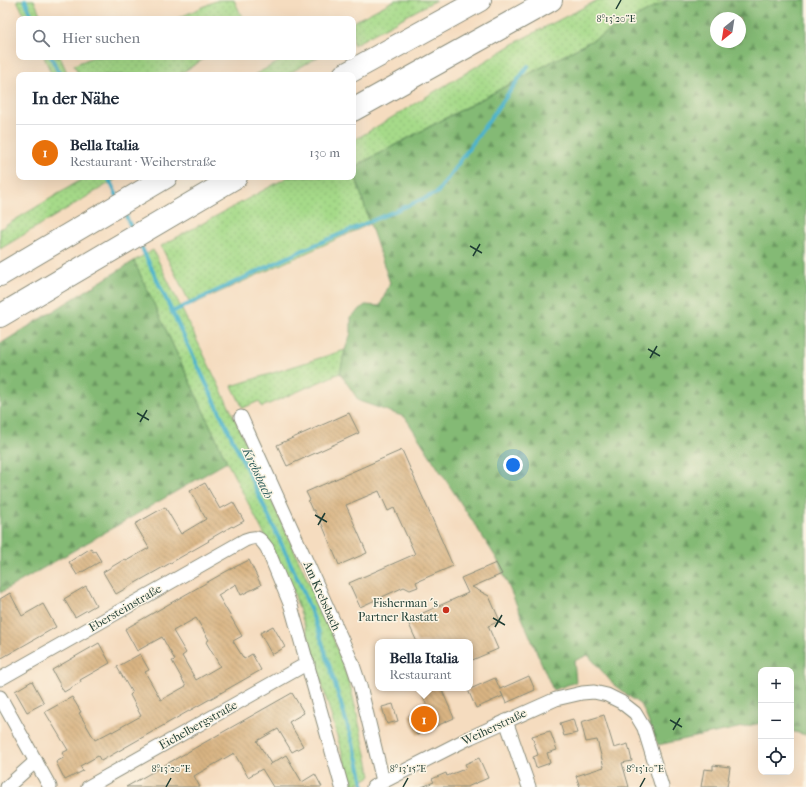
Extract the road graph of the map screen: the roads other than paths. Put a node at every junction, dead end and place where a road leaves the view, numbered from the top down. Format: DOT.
graph roads {
  1 [pos="480,0"];
  2 [pos="551,0"];
  3 [pos="349,72"];
  4 [pos="356,108"];
  5 [pos="231,180"];
  6 [pos="159,181"];
  7 [pos="0,275"];
  8 [pos="0,316"];
  9 [pos="241,417"];
  10 [pos="308,663"];
  11 [pos="0,679"];
  12 [pos="0,697"];
  13 [pos="506,721"];
  14 [pos="36,761"];
  15 [pos="377,785"];
  16 [pos="7,787"];
  17 [pos="50,787"];
  18 [pos="88,787"];
  19 [pos="342,787"];
  20 [pos="529,787"];
  21 [pos="662,787"];
  1 -- 3 [label="highway"];
  2 -- 4 [label="highway"];
  5 -- 8 [label="highway"];
  6 -- 7 [label="highway"];
  9 -- 15 [label="street, Am Krebsbach"];
  10 -- 11 [label="street, Ebersteinstraße"];
  10 -- 18 [label="street, Eichelbergstraße"];
  10 -- 19 [label="street"];
  12 -- 14 [label="street"];
  13 -- 15 [label="street, Weiherstraße"];
  13 -- 20 [label="street"];
  13 -- 21 [label="street, Weiherstraße"];
  14 -- 16 [label="street"];
  14 -- 17 [label="street"];
}
